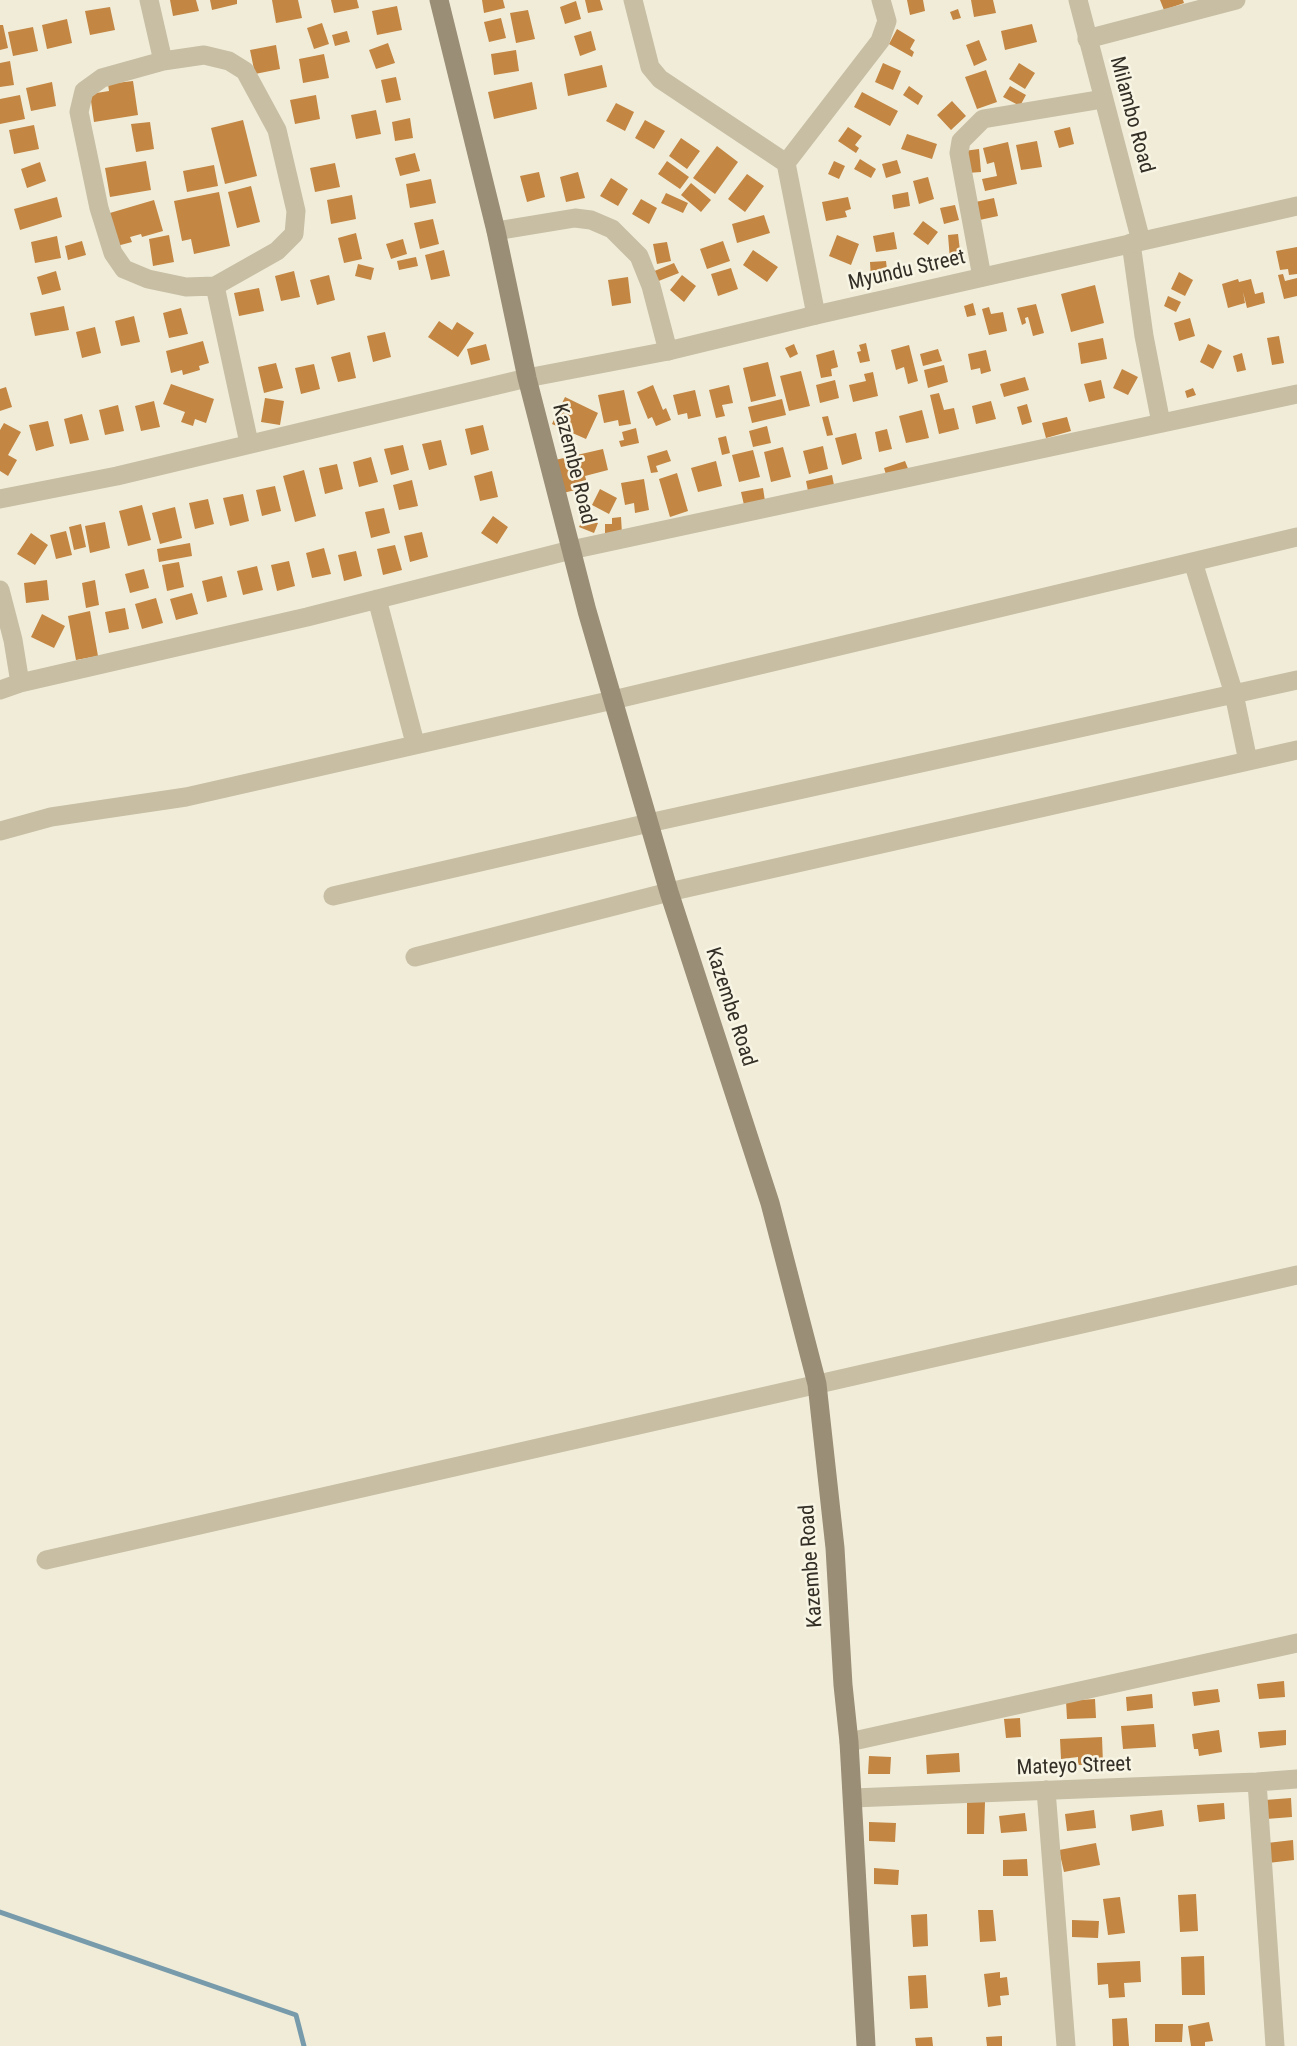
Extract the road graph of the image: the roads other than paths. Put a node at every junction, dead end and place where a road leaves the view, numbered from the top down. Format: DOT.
graph roads {
  1 [pos="149,0"];
  2 [pos="439,0"];
  3 [pos="633,0"];
  4 [pos="881,0"];
  5 [pos="1078,0"];
  6 [pos="1236,0"];
  7 [pos="1087,39"];
  8 [pos="163,61"];
  9 [pos="1103,99"];
  10 [pos="786,163"];
  11 [pos="1297,206"];
  12 [pos="496,231"];
  13 [pos="1136,242"];
  14 [pos="982,277"];
  15 [pos="215,286"];
  16 [pos="816,315"];
  17 [pos="668,351"];
  18 [pos="527,378"];
  19 [pos="1297,394"];
  20 [pos="1161,423"];
  21 [pos="249,443"];
  22 [pos="0,499"];
  23 [pos="1297,537"];
  24 [pos="571,550"];
  25 [pos="1193,562"];
  26 [pos="0,590"];
  27 [pos="377,599"];
  28 [pos="1297,680"];
  29 [pos="20,683"];
  30 [pos="0,690"];
  31 [pos="1234,694"];
  32 [pos="612,700"];
  33 [pos="415,743"];
  34 [pos="1297,750"];
  35 [pos="1248,761"];
  36 [pos="649,823"];
  37 [pos="0,831"];
  38 [pos="669,892"];
  39 [pos="333,896"];
  40 [pos="415,957"];
  41 [pos="1297,1275"];
  42 [pos="817,1384"];
  43 [pos="46,1560"];
  44 [pos="1297,1643"];
  45 [pos="849,1742"];
  46 [pos="1297,1779"];
  47 [pos="1257,1783"];
  48 [pos="1046,1790"];
  49 [pos="853,1798"];
  50 [pos="866,2046"];
  51 [pos="1066,2046"];
  52 [pos="1275,2046"];
  1 -- 8 [label="street"];
  2 -- 12 [label="main road, Kazembe Road"];
  3 -- 10 [label="street"];
  4 -- 10 [label="street"];
  5 -- 7 [label="street, Milambo Road"];
  6 -- 7 [label="street"];
  7 -- 9 [label="street, Milambo Road"];
  8 -- 15 [label="street"];
  8 -- 15 [label="street"];
  9 -- 13 [label="street, Milambo Road"];
  9 -- 14 [label="street"];
  10 -- 16 [label="street"];
  11 -- 13 [label="street, Myundu Street"];
  12 -- 17 [label="street"];
  12 -- 18 [label="main road, Kazembe Road"];
  13 -- 14 [label="street, Myundu Street"];
  13 -- 20 [label="street, Milambo Road"];
  14 -- 16 [label="street, Myundu Street"];
  15 -- 21 [label="street"];
  16 -- 17 [label="street, Myundu Street"];
  17 -- 18 [label="street, Myundu Street"];
  18 -- 21 [label="street, Myundu Street"];
  18 -- 24 [label="main road, Kazembe Road"];
  19 -- 20 [label="street"];
  20 -- 24 [label="street"];
  21 -- 22 [label="street, Myundu Street"];
  23 -- 25 [label="street"];
  24 -- 27 [label="street"];
  24 -- 32 [label="main road, Kazembe Road"];
  25 -- 31 [label="street"];
  25 -- 32 [label="street"];
  26 -- 29 [label="street"];
  27 -- 29 [label="street"];
  27 -- 33 [label="street"];
  28 -- 31 [label="street"];
  29 -- 30 [label="street"];
  31 -- 35 [label="street"];
  31 -- 36 [label="street"];
  32 -- 33 [label="street"];
  32 -- 36 [label="main road, Kazembe Road"];
  33 -- 37 [label="street"];
  34 -- 35 [label="street"];
  35 -- 38 [label="street"];
  36 -- 38 [label="main road, Kazembe Road"];
  36 -- 39 [label="street"];
  38 -- 40 [label="street"];
  38 -- 42 [label="main road, Kazembe Road"];
  41 -- 42 [label="street"];
  42 -- 43 [label="street"];
  42 -- 45 [label="main road, Kazembe Road"];
  44 -- 45 [label="street"];
  45 -- 49 [label="main road, Kazembe Road"];
  46 -- 47 [label="street, Mateyo Street"];
  47 -- 48 [label="street, Mateyo Street"];
  47 -- 52 [label="street"];
  48 -- 49 [label="street, Mateyo Street"];
  48 -- 51 [label="street"];
  49 -- 50 [label="main road, Kazembe Road"];
}
